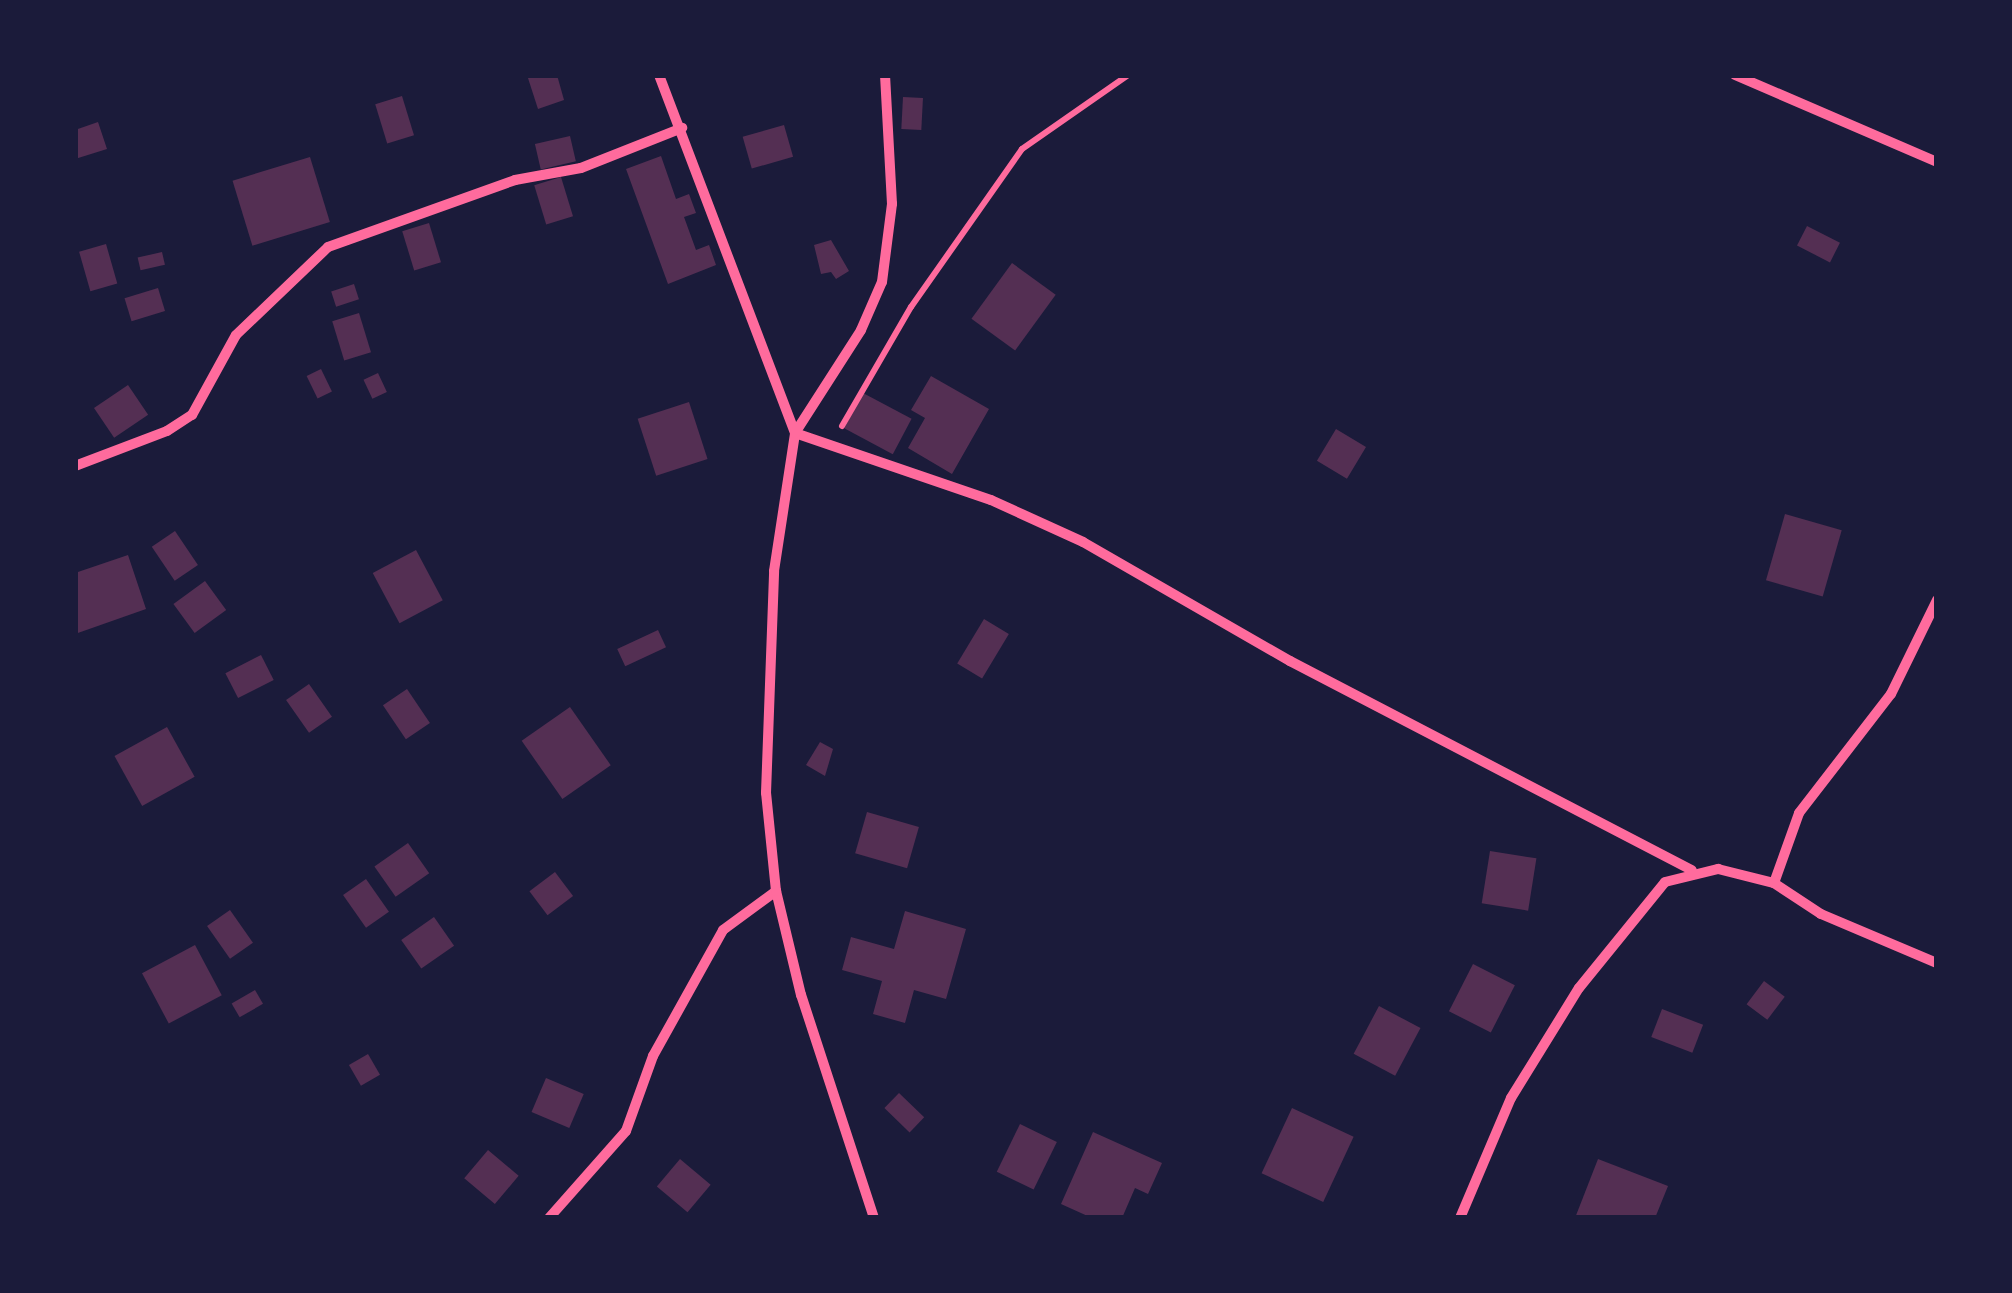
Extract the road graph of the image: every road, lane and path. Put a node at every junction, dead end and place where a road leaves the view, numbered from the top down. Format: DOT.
graph roads {
  1 [pos="659,75"];
  2 [pos="886,75"];
  3 [pos="1128,75"];
  4 [pos="1735,75"];
  5 [pos="682,128"];
  6 [pos="1937,162"];
  7 [pos="795,433"];
  8 [pos="831,445"];
  9 [pos="75,466"];
  10 [pos="1937,600"];
  11 [pos="1692,870"];
  12 [pos="1774,883"];
  13 [pos="776,891"];
  14 [pos="1937,963"];
  15 [pos="549,1218"];
  16 [pos="874,1218"];
  17 [pos="1460,1218"];
  1 -- 5 [label="street"];
  2 -- 7 [label="street"];
  3 -- 8 [label="path"];
  4 -- 6 [label="street"];
  5 -- 7 [label="street"];
  5 -- 9 [label="street"];
  7 -- 8 [label="street"];
  7 -- 13 [label="street"];
  8 -- 11 [label="street"];
  10 -- 12 [label="street"];
  11 -- 12 [label="street"];
  11 -- 17 [label="street"];
  12 -- 14 [label="street"];
  13 -- 15 [label="street"];
  13 -- 16 [label="street"];
}
